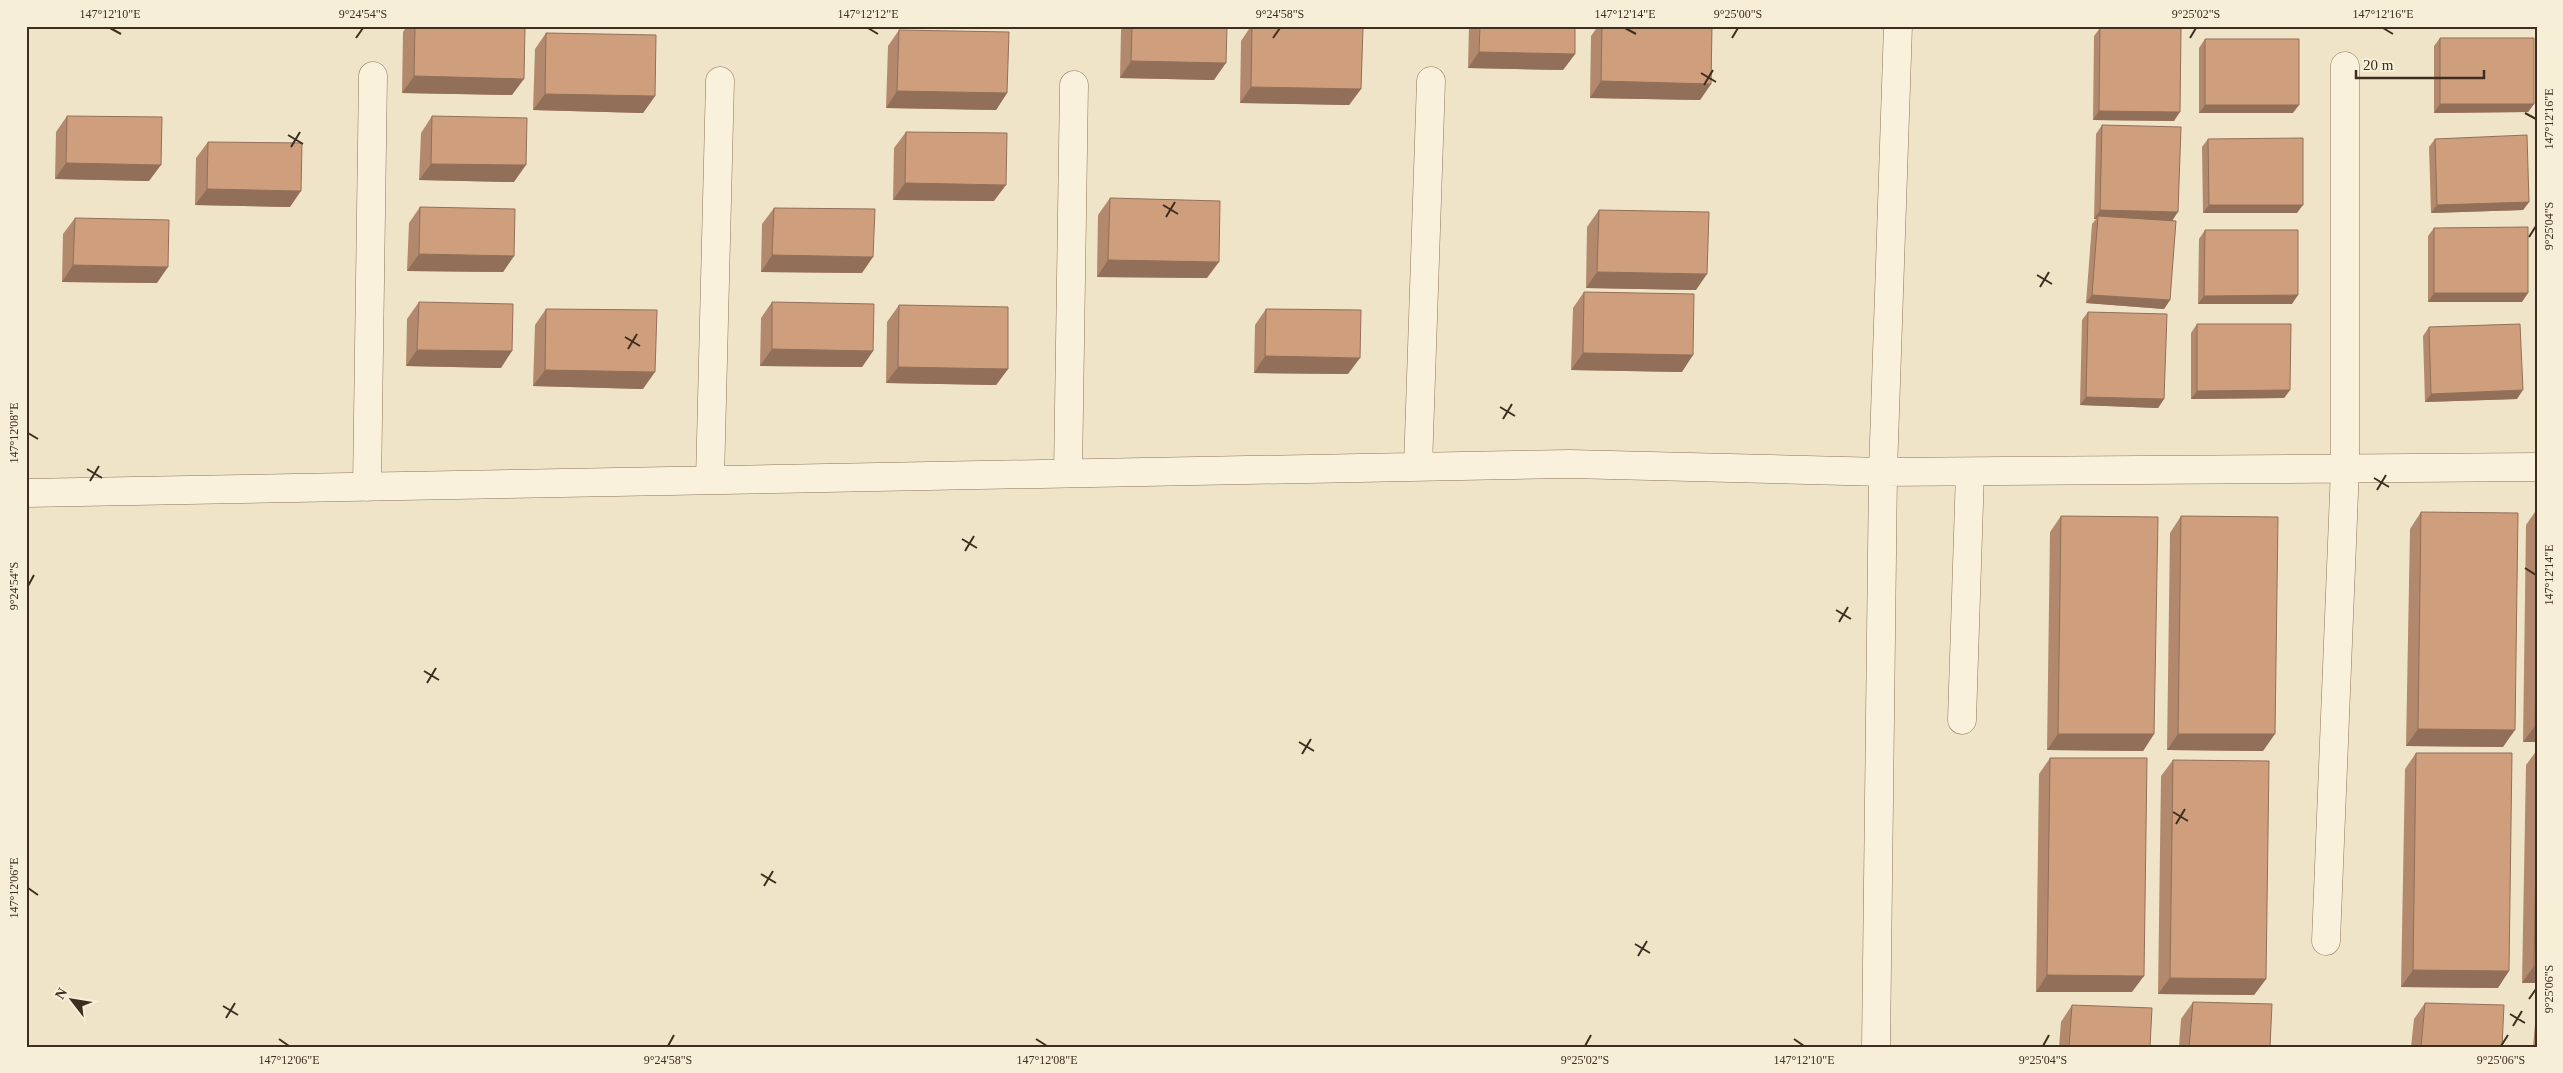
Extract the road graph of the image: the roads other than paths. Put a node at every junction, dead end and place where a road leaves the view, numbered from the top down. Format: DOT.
graph roads {
  1 [pos="1898,26"];
  2 [pos="2345,66"];
  3 [pos="372,76"];
  4 [pos="720,81"];
  5 [pos="1430,81"];
  6 [pos="1074,85"];
  7 [pos="1418,467"];
  8 [pos="2537,467"];
  9 [pos="2345,468"];
  10 [pos="1883,472"];
  11 [pos="1970,472"];
  12 [pos="1068,473"];
  13 [pos="710,480"];
  14 [pos="368,487"];
  15 [pos="26,493"];
  16 [pos="1962,720"];
  17 [pos="2326,941"];
  18 [pos="1876,1047"];
  1 -- 10 [label="street"];
  2 -- 9 [label="street"];
  3 -- 14 [label="street"];
  4 -- 13 [label="street"];
  5 -- 7 [label="street"];
  6 -- 12 [label="street"];
  7 -- 10 [label="street"];
  7 -- 12 [label="street"];
  8 -- 9 [label="street"];
  9 -- 11 [label="street"];
  9 -- 17 [label="street"];
  10 -- 11 [label="street"];
  10 -- 18 [label="street"];
  11 -- 16 [label="street"];
  12 -- 13 [label="street"];
  13 -- 14 [label="street"];
  14 -- 15 [label="street"];
}
